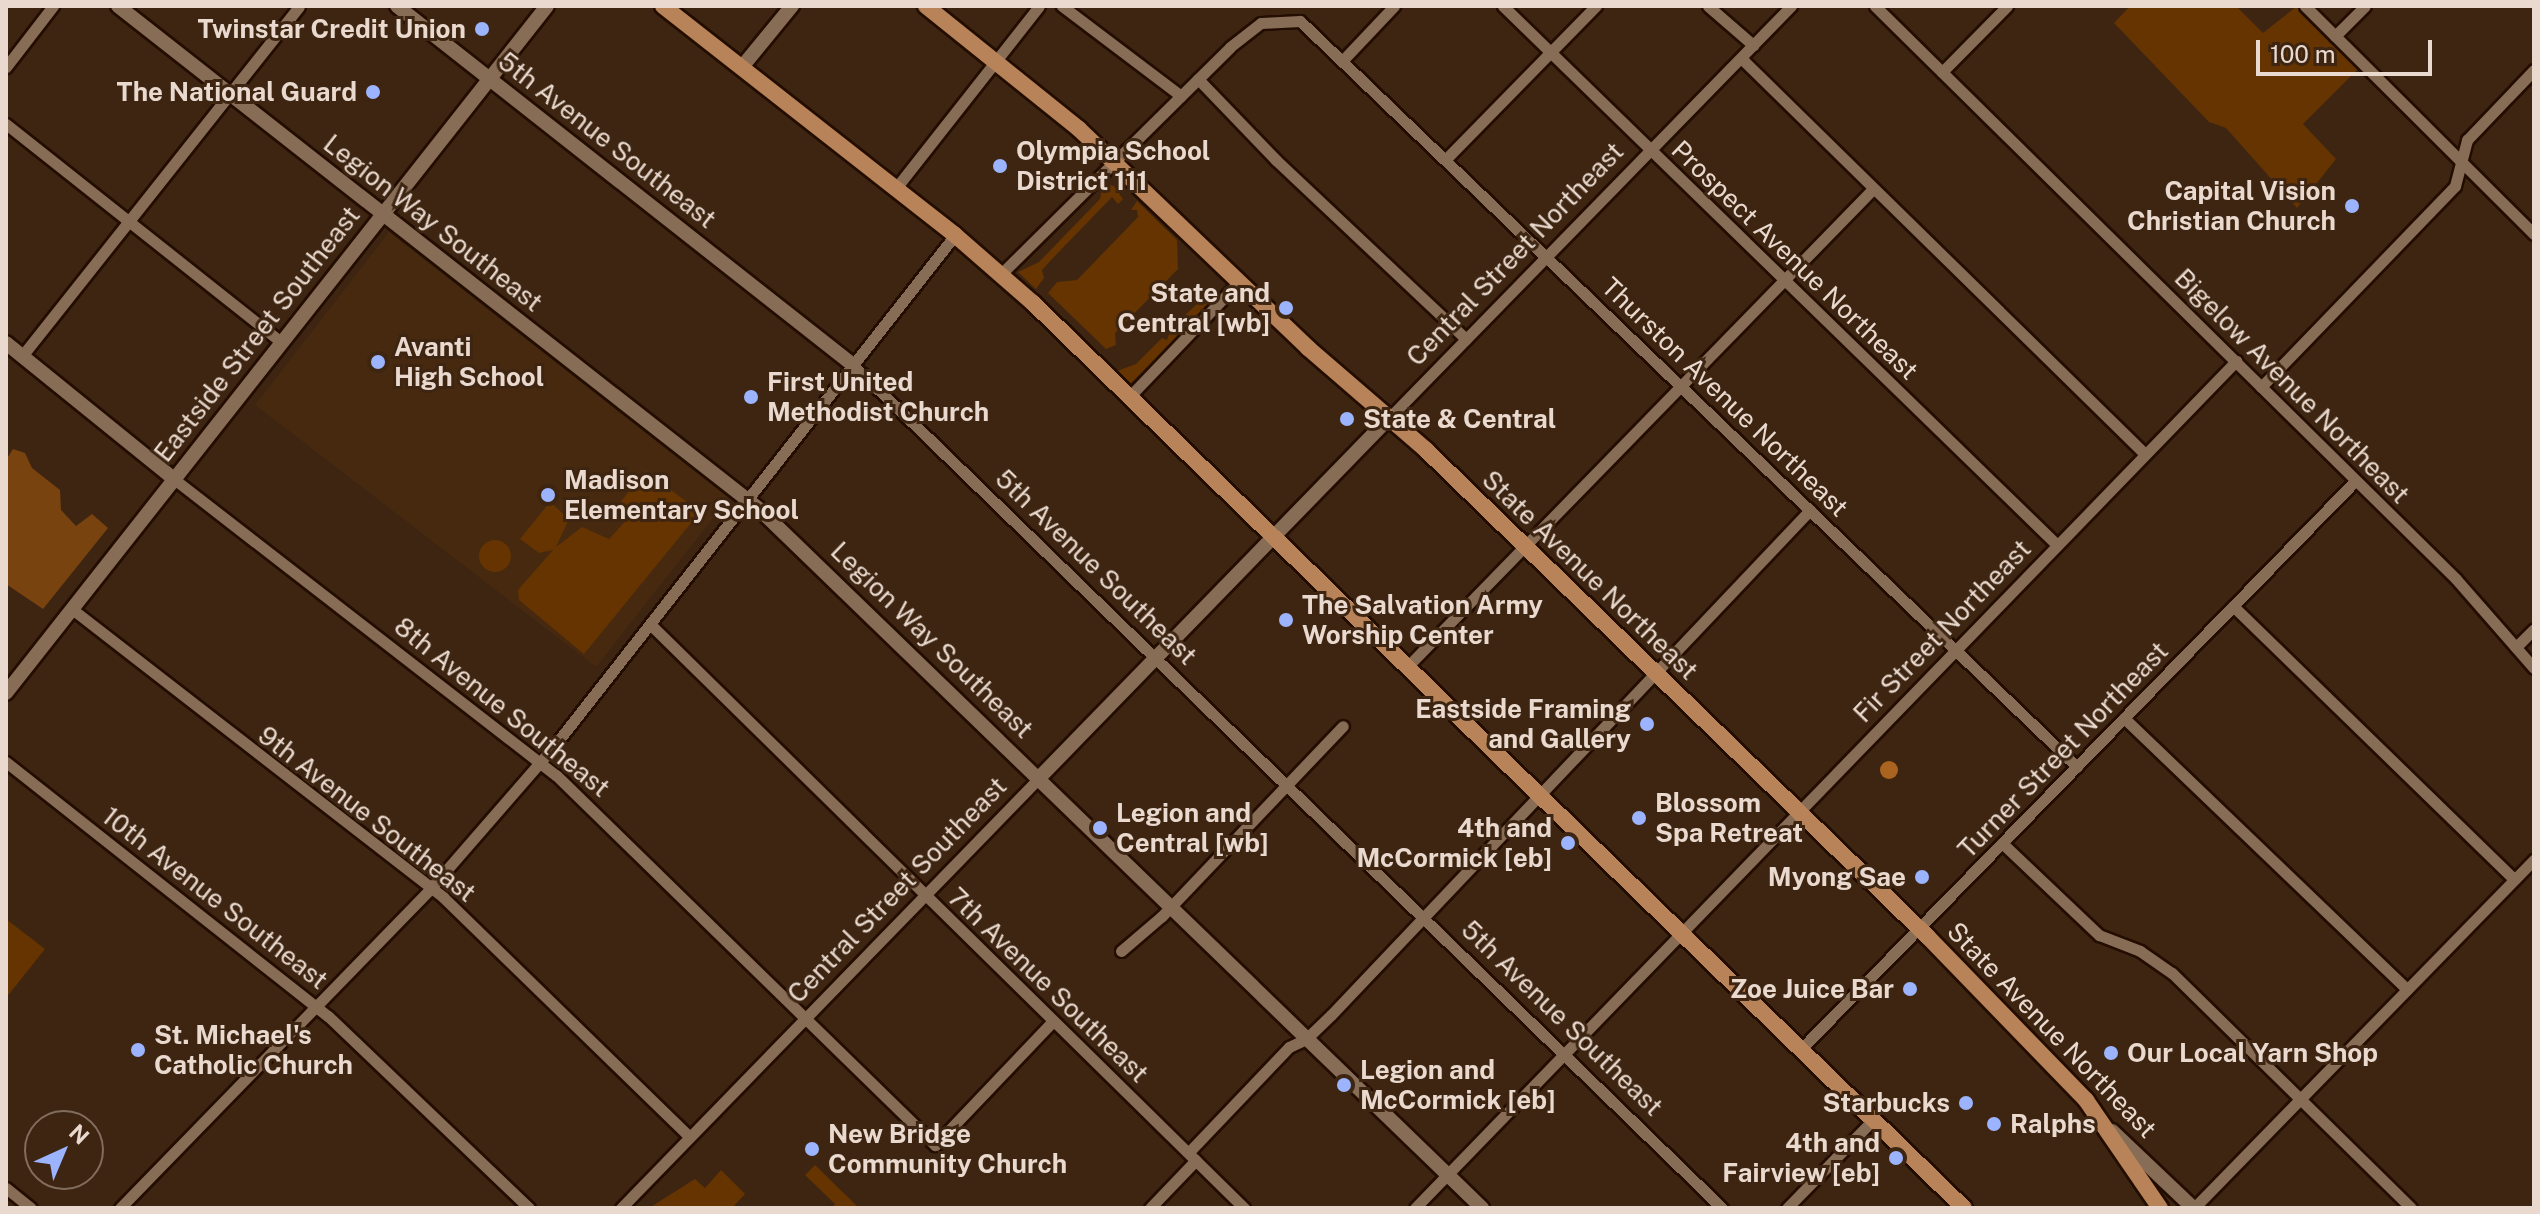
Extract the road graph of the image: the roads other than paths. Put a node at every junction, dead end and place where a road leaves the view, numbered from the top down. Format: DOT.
graph roads {
  1 [pos="53,6"];
  2 [pos="118,6"];
  3 [pos="299,6"];
  4 [pos="397,6"];
  5 [pos="547,6"];
  6 [pos="663,6"];
  7 [pos="792,6"];
  8 [pos="926,6"];
  9 [pos="1039,6"];
  10 [pos="1062,6"];
  11 [pos="1394,6"];
  12 [pos="1503,6"];
  13 [pos="1596,6"];
  14 [pos="1708,6"];
  15 [pos="1791,6"];
  16 [pos="1875,6"];
  17 [pos="2007,6"];
  18 [pos="2305,6"];
  19 [pos="2365,6"];
  20 [pos="2335,36"];
  21 [pos="1753,45"];
  22 [pos="1549,51"];
  23 [pos="1741,58"];
  24 [pos="1343,60"];
  25 [pos="996,61"];
  26 [pos="6,67"];
  27 [pos="742,67"];
  28 [pos="2534,70"];
  29 [pos="1942,72"];
  30 [pos="489,78"];
  31 [pos="1198,79"];
  32 [pos="229,93"];
  33 [pos="1181,96"];
  34 [pos="6,124"];
  35 [pos="1649,150"];
  36 [pos="1446,159"];
  37 [pos="1116,163"];
  38 [pos="2462,163"];
  39 [pos="896,188"];
  40 [pos="1873,189"];
  41 [pos="382,214"];
  42 [pos="130,221"];
  43 [pos="2534,234"];
  44 [pos="955,235"];
  45 [pos="1547,256"];
  46 [pos="1001,274"];
  47 [pos="1784,280"];
  48 [pos="1239,282"];
  49 [pos="1466,339"];
  50 [pos="281,342"];
  51 [pos="6,343"];
  52 [pos="22,356"];
  53 [pos="2236,361"];
  54 [pos="853,365"];
  55 [pos="1681,386"];
  56 [pos="2261,387"];
  57 [pos="1130,396"];
  58 [pos="1389,418"];
  59 [pos="2145,454"];
  60 [pos="174,479"];
  61 [pos="2355,481"];
  62 [pos="748,501"];
  63 [pos="1810,510"];
  64 [pos="1275,538"];
  65 [pos="2057,545"];
  66 [pos="1525,546"];
  67 [pos="2233,606"];
  68 [pos="72,609"];
  69 [pos="651,625"];
  70 [pos="2534,629"];
  71 [pos="2516,647"];
  72 [pos="1955,649"];
  73 [pos="1157,658"];
  74 [pos="1407,667"];
  75 [pos="2534,668"];
  76 [pos="1655,672"];
  77 [pos="6,693"];
  78 [pos="2124,718"];
  79 [pos="1343,726"];
  80 [pos="6,762"];
  81 [pos="540,763"];
  82 [pos="2077,767"];
  83 [pos="1039,778"];
  84 [pos="1290,784"];
  85 [pos="1538,794"];
  86 [pos="1798,811"];
  87 [pos="2002,843"];
  88 [pos="2534,859"];
  89 [pos="2514,879"];
  90 [pos="430,889"];
  91 [pos="924,896"];
  92 [pos="1171,907"];
  93 [pos="1421,915"];
  94 [pos="1919,928"];
  95 [pos="1682,932"];
  96 [pos="1121,951"];
  97 [pos="2407,989"];
  98 [pos="316,1006"];
  99 [pos="806,1018"];
  100 [pos="1053,1021"];
  101 [pos="1306,1039"];
  102 [pos="1801,1049"];
  103 [pos="1564,1054"];
  104 [pos="2300,1099"];
  105 [pos="1873,1120"];
  106 [pos="2106,1125"];
  107 [pos="690,1137"];
  108 [pos="1193,1156"];
  109 [pos="1448,1174"];
  110 [pos="6,1188"];
  111 [pos="31,1208"];
  112 [pos="120,1208"];
  113 [pos="529,1208"];
  114 [pos="621,1208"];
  115 [pos="1150,1208"];
  116 [pos="1244,1208"];
  117 [pos="1415,1208"];
  118 [pos="1482,1208"];
  119 [pos="1722,1208"];
  120 [pos="1787,1208"];
  121 [pos="1964,1208"];
  122 [pos="2160,1208"];
  123 [pos="2194,1208"];
  124 [pos="2411,1208"];
  1 -- 26 [label="street"];
  2 -- 32 [label="street, Legion Way Southeast"];
  3 -- 32 [label="street"];
  4 -- 30 [label="street, 5th Avenue Southeast"];
  5 -- 30 [label="street, Eastside Street Southeast"];
  6 -- 27 [label="main road"];
  7 -- 27 [label="street"];
  8 -- 25 [label="main road, State Avenue Northeast"];
  9 -- 25 [label="street"];
  10 -- 33 [label="street"];
  11 -- 24 [label="street"];
  12 -- 22 [label="street, Prospect Avenue Northeast"];
  13 -- 22 [label="street"];
  14 -- 21 [label="street"];
  15 -- 21 [label="street, Central Street Northeast"];
  16 -- 29 [label="street, Bigelow Avenue Northeast"];
  17 -- 29 [label="street"];
  18 -- 20 [label="street"];
  19 -- 20 [label="street"];
  20 -- 38 [label="street"];
  21 -- 23 [label="street, Central Street Northeast"];
  22 -- 35 [label="street, Prospect Avenue Northeast"];
  22 -- 36 [label="street"];
  23 -- 35 [label="street, Central Street Northeast"];
  23 -- 40 [label="street"];
  24 -- 31 [label="street, Thurston Avenue Northeast"];
  24 -- 36 [label="street, Thurston Avenue Northeast"];
  25 -- 37 [label="main road, State Avenue Northeast"];
  25 -- 39 [label="street"];
  27 -- 39 [label="main road"];
  28 -- 38 [label="street"];
  29 -- 53 [label="street, Bigelow Avenue Northeast"];
  30 -- 41 [label="street, Eastside Street Southeast"];
  30 -- 54 [label="street, 5th Avenue Southeast"];
  31 -- 33 [label="street"];
  31 -- 49 [label="street"];
  32 -- 41 [label="street, Legion Way Southeast"];
  32 -- 42 [label="street"];
  33 -- 37 [label="street"];
  34 -- 42 [label="street"];
  35 -- 45 [label="street, Central Street Northeast"];
  35 -- 47 [label="street, Prospect Avenue Northeast"];
  36 -- 45 [label="street, Thurston Avenue Northeast"];
  37 -- 46 [label="street"];
  37 -- 48 [label="main road, State Avenue Northeast"];
  38 -- 43 [label="street"];
  38 -- 56 [label="street"];
  39 -- 44 [label="main road"];
  40 -- 47 [label="street"];
  40 -- 59 [label="street"];
  41 -- 50 [label="street, Eastside Street Southeast"];
  41 -- 62 [label="street, Legion Way Southeast"];
  42 -- 50 [label="street"];
  42 -- 52 [label="street"];
  44 -- 46 [label="main road"];
  44 -- 54 [label="street"];
  45 -- 49 [label="street, Central Street Northeast"];
  45 -- 55 [label="street, Thurston Avenue Northeast"];
  46 -- 57 [label="main road"];
  47 -- 55 [label="street"];
  47 -- 65 [label="street, Prospect Avenue Northeast"];
  48 -- 57 [label="street"];
  48 -- 58 [label="main road, State Avenue Northeast"];
  49 -- 58 [label="street, Central Street Northeast"];
  50 -- 60 [label="street, Eastside Street Southeast"];
  51 -- 52 [label="street, 8th Avenue Southeast"];
  52 -- 60 [label="street, 8th Avenue Southeast"];
  53 -- 56 [label="street, Bigelow Avenue Northeast"];
  53 -- 59 [label="street, Fir Street Northeast"];
  54 -- 62 [label="street"];
  54 -- 73 [label="street, 5th Avenue Southeast"];
  55 -- 63 [label="street, Thurston Avenue Northeast"];
  55 -- 66 [label="street"];
  56 -- 61 [label="street, Bigelow Avenue Northeast"];
  57 -- 64 [label="main road"];
  58 -- 64 [label="street, Central Street Northeast"];
  58 -- 66 [label="main road, State Avenue Northeast"];
  59 -- 65 [label="street, Fir Street Northeast"];
  60 -- 68 [label="street, Eastside Street Southeast"];
  60 -- 81 [label="street, 8th Avenue Southeast"];
  61 -- 67 [label="street, Turner Street Northeast"];
  61 -- 71 [label="street, Bigelow Avenue Northeast"];
  62 -- 69 [label="street"];
  62 -- 83 [label="street, Legion Way Southeast"];
  63 -- 72 [label="street, Thurston Avenue Northeast"];
  63 -- 76 [label="street"];
  64 -- 73 [label="street, Central Street Southeast"];
  64 -- 74 [label="main road"];
  65 -- 72 [label="street, Fir Street Northeast"];
  66 -- 74 [label="street"];
  66 -- 76 [label="main road, State Avenue Northeast"];
  67 -- 78 [label="street, Turner Street Northeast"];
  67 -- 89 [label="street"];
  68 -- 77 [label="street, Eastside Street Southeast"];
  68 -- 90 [label="street, 9th Avenue Southeast"];
  69 -- 81 [label="street"];
  69 -- 91 [label="street, 7th Avenue Southeast"];
  70 -- 71 [label="street"];
  71 -- 75 [label="street, Bigelow Avenue Northeast"];
  72 -- 82 [label="street, Thurston Avenue Northeast"];
  72 -- 86 [label="street, Fir Street Northeast"];
  73 -- 83 [label="street, Central Street Southeast"];
  73 -- 84 [label="street, 5th Avenue Southeast"];
  74 -- 85 [label="main road"];
  76 -- 85 [label="street"];
  76 -- 86 [label="main road, State Avenue Northeast"];
  78 -- 82 [label="street, Turner Street Northeast"];
  78 -- 97 [label="street"];
  79 -- 84 [label="street"];
  80 -- 98 [label="street, 10th Avenue Southeast"];
  81 -- 90 [label="street"];
  81 -- 99 [label="street, 8th Avenue Southeast"];
  82 -- 87 [label="street, Turner Street Northeast"];
  83 -- 91 [label="street, Central Street Southeast"];
  83 -- 92 [label="street, Legion Way Southeast"];
  84 -- 92 [label="street"];
  84 -- 93 [label="street, 5th Avenue Southeast"];
  85 -- 93 [label="street"];
  85 -- 95 [label="main road"];
  86 -- 94 [label="main road, State Avenue Northeast"];
  86 -- 95 [label="street, Fir Street Northeast"];
  87 -- 94 [label="street, Turner Street Northeast"];
  87 -- 104 [label="street"];
  88 -- 89 [label="street"];
  89 -- 97 [label="street"];
  90 -- 98 [label="street"];
  90 -- 107 [label="street, 9th Avenue Southeast"];
  91 -- 99 [label="street, Central Street Southeast"];
  91 -- 100 [label="street, 7th Avenue Southeast"];
  92 -- 96 [label="street"];
  92 -- 101 [label="street, Legion Way Southeast"];
  93 -- 101 [label="street"];
  93 -- 103 [label="street, 5th Avenue Southeast"];
  94 -- 102 [label="street, Turner Street Northeast"];
  94 -- 106 [label="main road, State Avenue Northeast"];
  95 -- 102 [label="main road"];
  95 -- 103 [label="street, Fir Street Northeast"];
  97 -- 104 [label="street"];
  98 -- 112 [label="street"];
  98 -- 113 [label="street, 10th Avenue Southeast"];
  99 -- 100 [label="street, 8th Avenue Southeast"];
  99 -- 107 [label="street, Central Street Southeast"];
  100 -- 108 [label="street, 7th Avenue Southeast"];
  101 -- 108 [label="street"];
  101 -- 109 [label="street, Legion Way Southeast"];
  102 -- 105 [label="main road"];
  103 -- 109 [label="street, Fir Street Northeast"];
  103 -- 119 [label="street, 5th Avenue Southeast"];
  104 -- 123 [label="street"];
  104 -- 124 [label="street"];
  105 -- 120 [label="street"];
  105 -- 121 [label="main road"];
  106 -- 122 [label="main road"];
  106 -- 123 [label="street, State Avenue Northeast"];
  107 -- 114 [label="street, Central Street Southeast"];
  108 -- 115 [label="street"];
  108 -- 116 [label="street, 7th Avenue Southeast"];
  109 -- 117 [label="street, Fir Street Northeast"];
  109 -- 118 [label="street, Legion Way Southeast"];
  110 -- 111 [label="street"];
}
